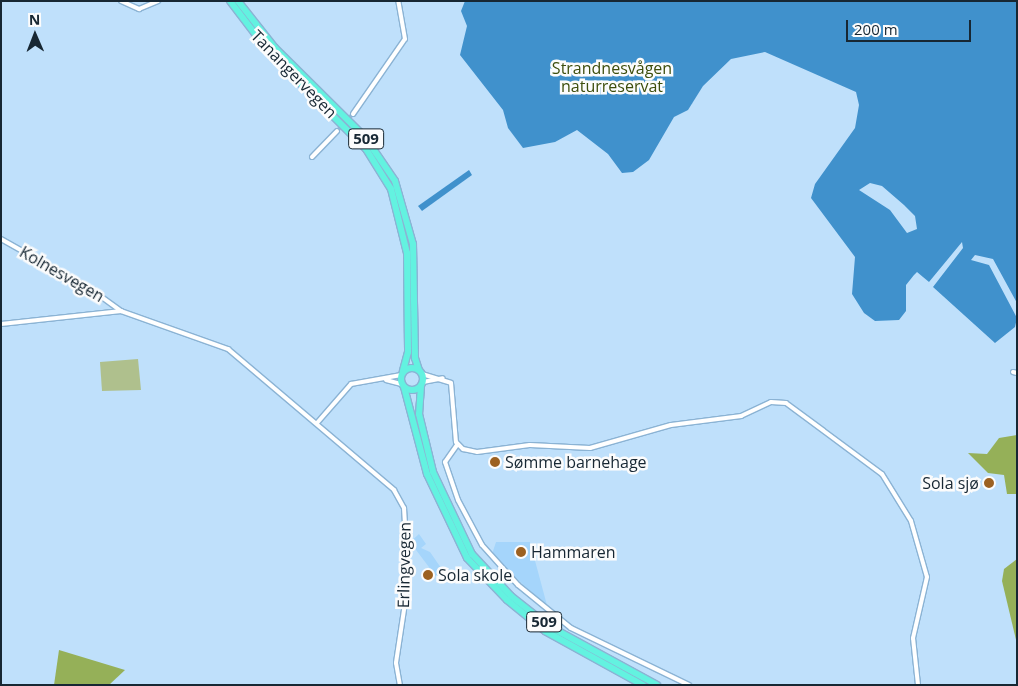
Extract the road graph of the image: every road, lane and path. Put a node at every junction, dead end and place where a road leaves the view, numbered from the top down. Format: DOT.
graph roads {
  1 [pos="122,1"];
  2 [pos="158,1"];
  3 [pos="230,1"];
  4 [pos="238,1"];
  5 [pos="398,1"];
  6 [pos="353,114"];
  7 [pos="337,131"];
  8 [pos="312,157"];
  9 [pos="1,239"];
  10 [pos="121,311"];
  11 [pos="1,324"];
  12 [pos="421,372"];
  13 [pos="402,373"];
  14 [pos="443,378"];
  15 [pos="384,379"];
  16 [pos="422,384"];
  17 [pos="403,386"];
  18 [pos="317,423"];
  19 [pos="457,445"];
  20 [pos="400,685"];
  21 [pos="643,685"];
  22 [pos="657,685"];
  23 [pos="689,685"];
  24 [pos="918,685"];
  1 -- 2 [label="street"];
  3 -- 13 [label="highway, Tanangervegen / 509"];
  4 -- 12 [label="highway, Tanangervegen / 509"];
  5 -- 6 [label="street"];
  7 -- 8 [label="street"];
  9 -- 10 [label="street, Kolnesvegen"];
  10 -- 11 [label="street"];
  10 -- 18 [label="street, Erlingvegen"];
  12 -- 13 [label="highway"];
  12 -- 14 [label="street"];
  12 -- 16 [label="highway, 509"];
  13 -- 15 [label="street"];
  13 -- 17 [label="highway, 509"];
  14 -- 16 [label="street"];
  14 -- 19 [label="street"];
  15 -- 17 [label="street"];
  15 -- 18 [label="street"];
  16 -- 17 [label="highway"];
  16 -- 22 [label="highway, 509"];
  17 -- 21 [label="highway, 509"];
  18 -- 20 [label="street, Erlingvegen"];
  19 -- 23 [label="street"];
  19 -- 24 [label="street"];
}
